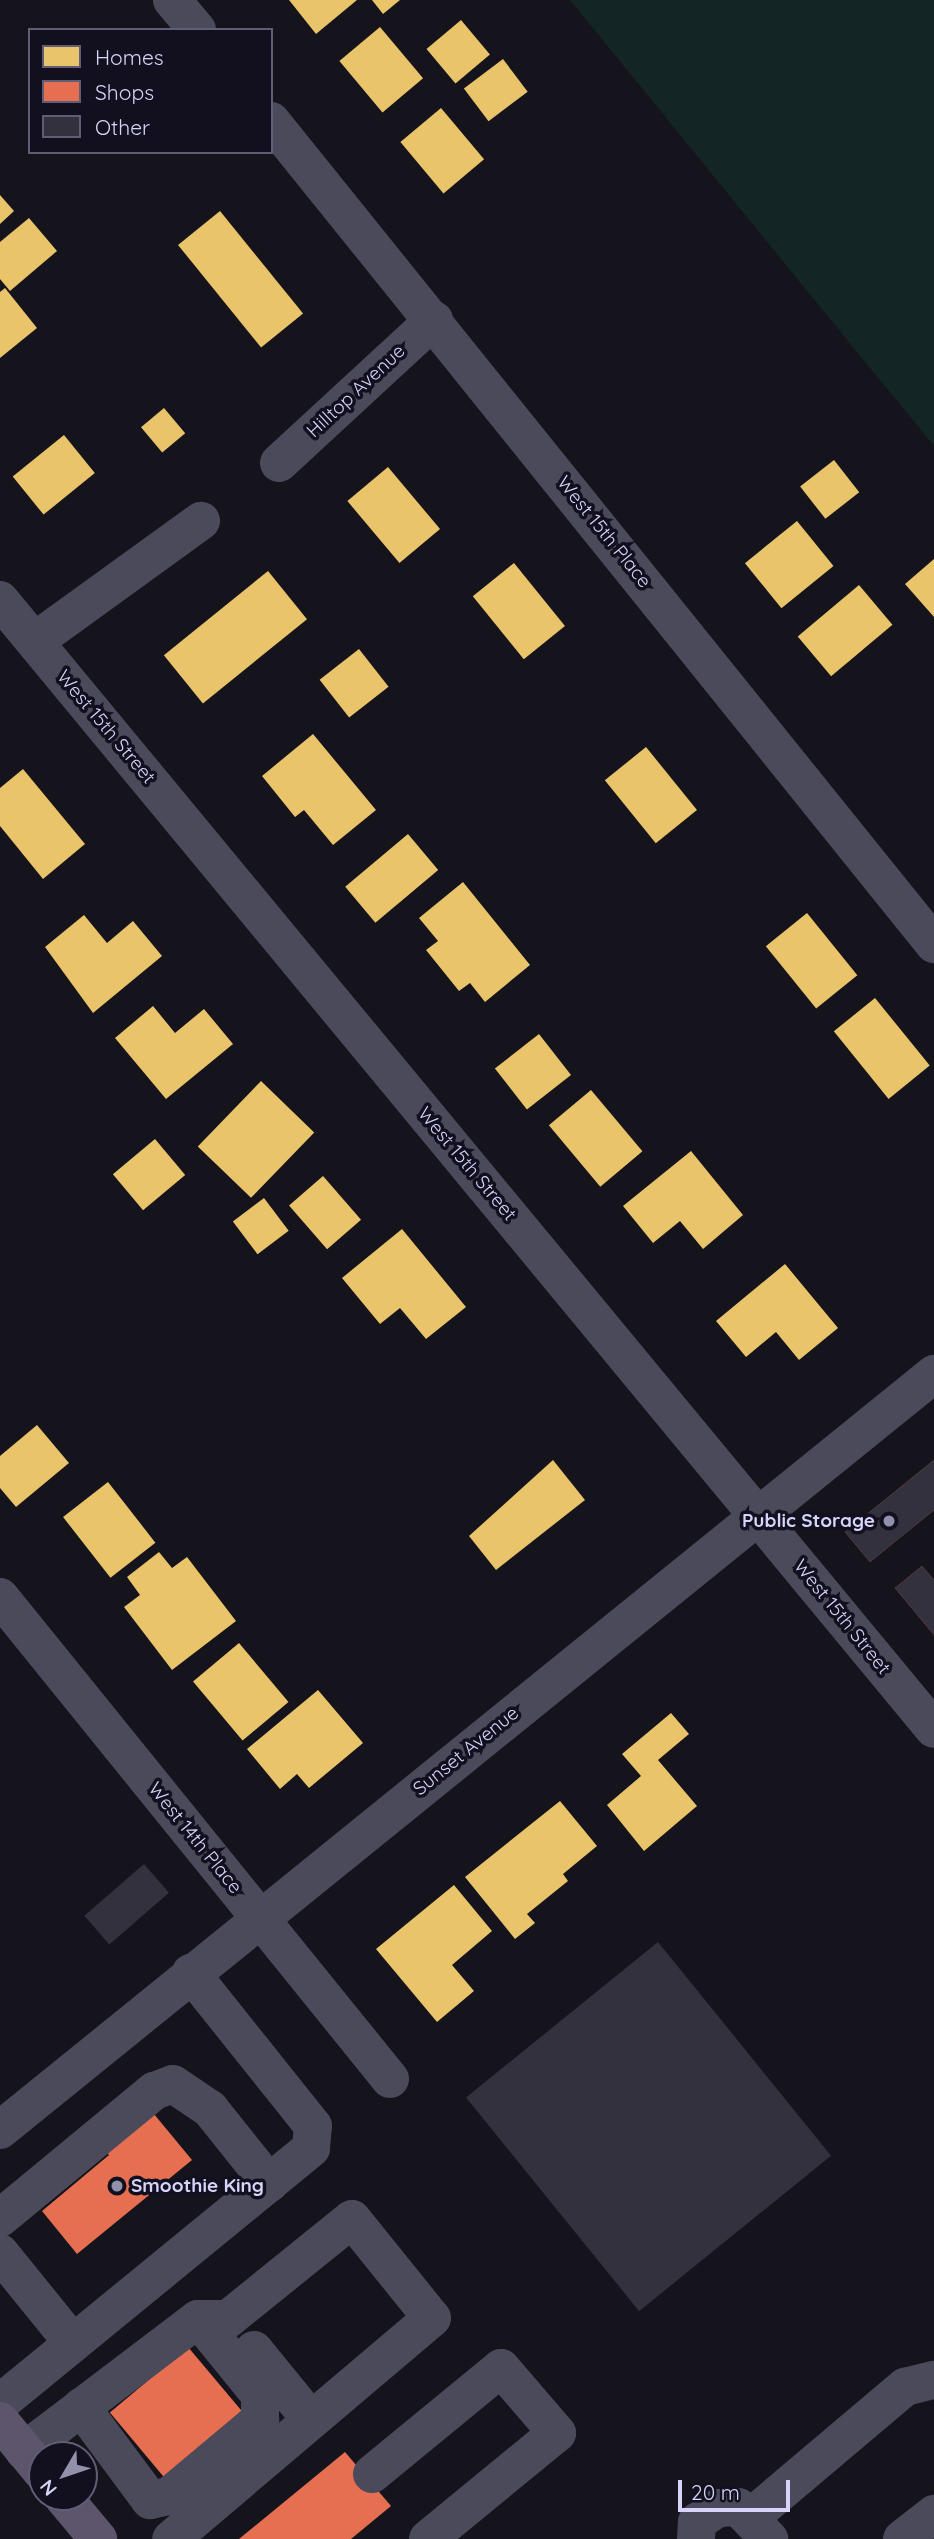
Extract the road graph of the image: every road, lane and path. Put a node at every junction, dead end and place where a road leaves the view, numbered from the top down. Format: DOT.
graph roads {
  1 [pos="172,0"];
  2 [pos="195,28"];
  3 [pos="273,123"];
  4 [pos="434,320"];
  5 [pos="279,463"];
  6 [pos="201,522"];
  7 [pos="0,600"];
  8 [pos="34,641"];
  9 [pos="934,944"];
  10 [pos="934,1374"];
  11 [pos="759,1516"];
  12 [pos="2,1605"];
  13 [pos="934,1729"];
  14 [pos="259,1918"];
  15 [pos="191,1973"];
  16 [pos="390,2079"];
  17 [pos="0,2130"];
  18 [pos="269,2183"];
  19 [pos="0,2218"];
  20 [pos="0,2253"];
  21 [pos="213,2319"];
  22 [pos="73,2343"];
  23 [pos="934,2379"];
  24 [pos="0,2403"];
  25 [pos="81,2407"];
  26 [pos="311,2420"];
  27 [pos="0,2421"];
  28 [pos="51,2441"];
  29 [pos="28,2455"];
  30 [pos="372,2474"];
  31 [pos="75,2511"];
  32 [pos="934,2514"];
  33 [pos="760,2528"];
  34 [pos="98,2539"];
  35 [pos="171,2539"];
  36 [pos="428,2539"];
  37 [pos="696,2539"];
  38 [pos="902,2539"];
  1 -- 2 [label="street"];
  3 -- 4 [label="street, West 15th Place"];
  4 -- 5 [label="street, Hilltop Avenue"];
  4 -- 9 [label="street, West 15th Place"];
  6 -- 8 [label="street"];
  7 -- 8 [label="street, West 15th Street"];
  8 -- 11 [label="street, West 15th Street"];
  10 -- 11 [label="street, Sunset Avenue"];
  11 -- 13 [label="street, West 15th Street"];
  11 -- 14 [label="street, Sunset Avenue"];
  12 -- 14 [label="street, West 14th Place"];
  14 -- 15 [label="street, Sunset Avenue"];
  14 -- 16 [label="street, West 14th Place"];
  15 -- 17 [label="street, Sunset Avenue"];
  15 -- 18 [label="street"];
  18 -- 19 [label="street"];
  18 -- 22 [label="street"];
  20 -- 22 [label="street"];
  21 -- 25 [label="street"];
  21 -- 25 [label="street"];
  21 -- 26 [label="street"];
  21 -- 26 [label="street"];
  22 -- 24 [label="street"];
  23 -- 33 [label="street"];
  25 -- 28 [label="street"];
  26 -- 35 [label="street"];
  27 -- 29 [label="main road"];
  30 -- 36 [label="street"];
  31 -- 34 [label="main road"];
  32 -- 38 [label="street"];
  33 -- 37 [label="street"];
}
